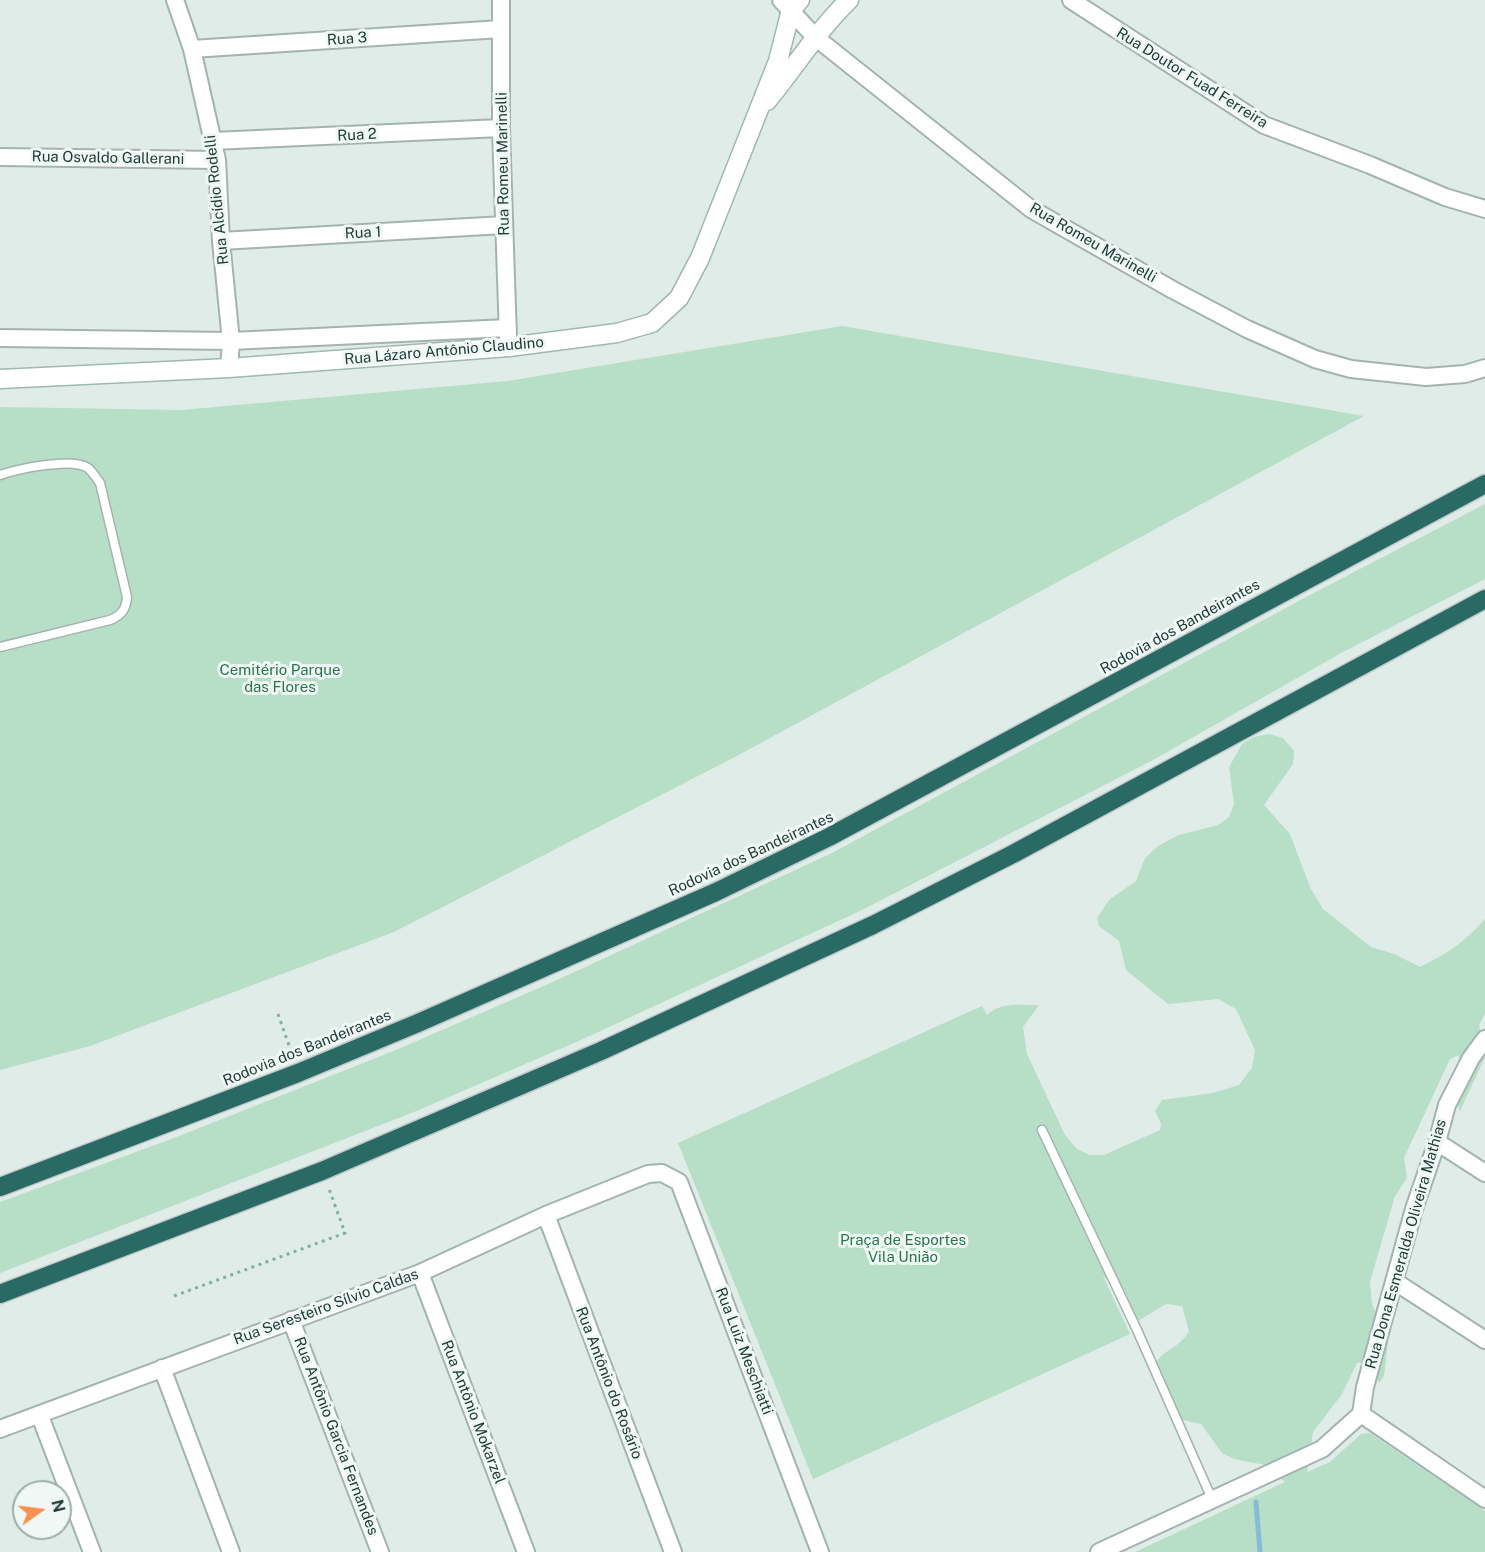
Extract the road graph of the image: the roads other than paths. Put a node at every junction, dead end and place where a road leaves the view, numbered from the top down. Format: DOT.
graph roads {
  1 [pos="175,0"];
  2 [pos="501,0"];
  3 [pos="849,0"];
  4 [pos="1071,0"];
  5 [pos="791,4"];
  6 [pos="501,29"];
  7 [pos="815,37"];
  8 [pos="192,49"];
  9 [pos="754,117"];
  10 [pos="501,128"];
  11 [pos="213,141"];
  12 [pos="0,157"];
  13 [pos="217,160"];
  14 [pos="1485,209"];
  15 [pos="504,225"];
  16 [pos="221,241"];
  17 [pos="508,328"];
  18 [pos="0,338"];
  19 [pos="231,341"];
  20 [pos="509,347"];
  21 [pos="230,368"];
  22 [pos="1485,368"];
  23 [pos="0,379"];
  24 [pos="0,475"];
  25 [pos="1485,484"];
  26 [pos="1485,599"];
  27 [pos="0,647"];
  28 [pos="1485,1039"];
  29 [pos="1042,1130"];
  30 [pos="1437,1142"];
  31 [pos="1485,1173"];
  32 [pos="648,1174"];
  33 [pos="0,1187"];
  34 [pos="546,1215"];
  35 [pos="420,1273"];
  36 [pos="1394,1281"];
  37 [pos="0,1294"];
  38 [pos="291,1320"];
  39 [pos="1485,1340"];
  40 [pos="162,1368"];
  41 [pos="1361,1414"];
  42 [pos="40,1416"];
  43 [pos="0,1429"];
  44 [pos="1485,1498"];
  45 [pos="1212,1499"];
  46 [pos="92,1552"];
  47 [pos="231,1552"];
  48 [pos="380,1552"];
  49 [pos="526,1552"];
  50 [pos="673,1552"];
  51 [pos="820,1552"];
  52 [pos="1099,1552"];
  1 -- 8 [label="street, Rua Alcídio Rodelli"];
  2 -- 6 [label="street, Rua Romeu Marinelli"];
  3 -- 7 [label="main road, Rua Lázaro Antônio Claudino"];
  4 -- 14 [label="street, Rua Doutor Fuad Ferreira"];
  5 -- 7 [label="street, Rua Romeu Marinelli"];
  5 -- 9 [label="main road, Rua Lázaro Antônio Claudino"];
  6 -- 8 [label="street, Rua 3"];
  6 -- 10 [label="street, Rua Romeu Marinelli"];
  7 -- 9 [label="main road, Rua Lázaro Antônio Claudino"];
  7 -- 22 [label="street, Rua Romeu Marinelli"];
  8 -- 11 [label="street, Rua Alcídio Rodelli"];
  9 -- 20 [label="main road, Rua Lázaro Antônio Claudino"];
  10 -- 11 [label="street, Rua 2"];
  10 -- 15 [label="street, Rua Romeu Marinelli"];
  11 -- 13 [label="street, Rua Alcídio Rodelli"];
  12 -- 13 [label="street, Rua Osvaldo Gallerani"];
  13 -- 16 [label="street, Rua Alcídio Rodelli"];
  15 -- 16 [label="street, Rua 1"];
  15 -- 17 [label="street, Rua Romeu Marinelli"];
  16 -- 19 [label="street, Rua Alcídio Rodelli"];
  17 -- 19 [label="street"];
  17 -- 20 [label="street, Rua Romeu Marinelli"];
  18 -- 19 [label="street"];
  19 -- 21 [label="street, Rua Alcídio Rodelli"];
  20 -- 21 [label="main road, Rua Lázaro Antônio Claudino"];
  21 -- 23 [label="main road, Rua Lázaro Antônio Claudino"];
  24 -- 27 [label="lane"];
  25 -- 33 [label="highway, Rodovia dos Bandeirantes"];
  26 -- 37 [label="highway"];
  28 -- 30 [label="street, Rua Dona Esmeralda Oliveira Mathias"];
  29 -- 45 [label="lane"];
  30 -- 31 [label="street"];
  30 -- 36 [label="street, Rua Dona Esmeralda Oliveira Mathias"];
  32 -- 34 [label="street, Rua Seresteiro Sílvio Caldas"];
  32 -- 51 [label="street, Rua Luiz Meschiatti"];
  34 -- 35 [label="street, Rua Seresteiro Sílvio Caldas"];
  34 -- 50 [label="street, Rua Antônio do Rosário"];
  35 -- 38 [label="street, Rua Seresteiro Sílvio Caldas"];
  35 -- 49 [label="street, Rua Antônio Mokarzel"];
  36 -- 39 [label="street"];
  36 -- 41 [label="street, Rua Dona Esmeralda Oliveira Mathias"];
  38 -- 40 [label="street, Rua Seresteiro Sílvio Caldas"];
  38 -- 48 [label="street, Rua Antônio Garcia Fernandes"];
  40 -- 42 [label="street, Rua Seresteiro Sílvio Caldas"];
  40 -- 47 [label="street"];
  41 -- 44 [label="street"];
  41 -- 45 [label="street"];
  42 -- 43 [label="street, Rua Seresteiro Sílvio Caldas"];
  42 -- 46 [label="street"];
  45 -- 52 [label="street"];
}
